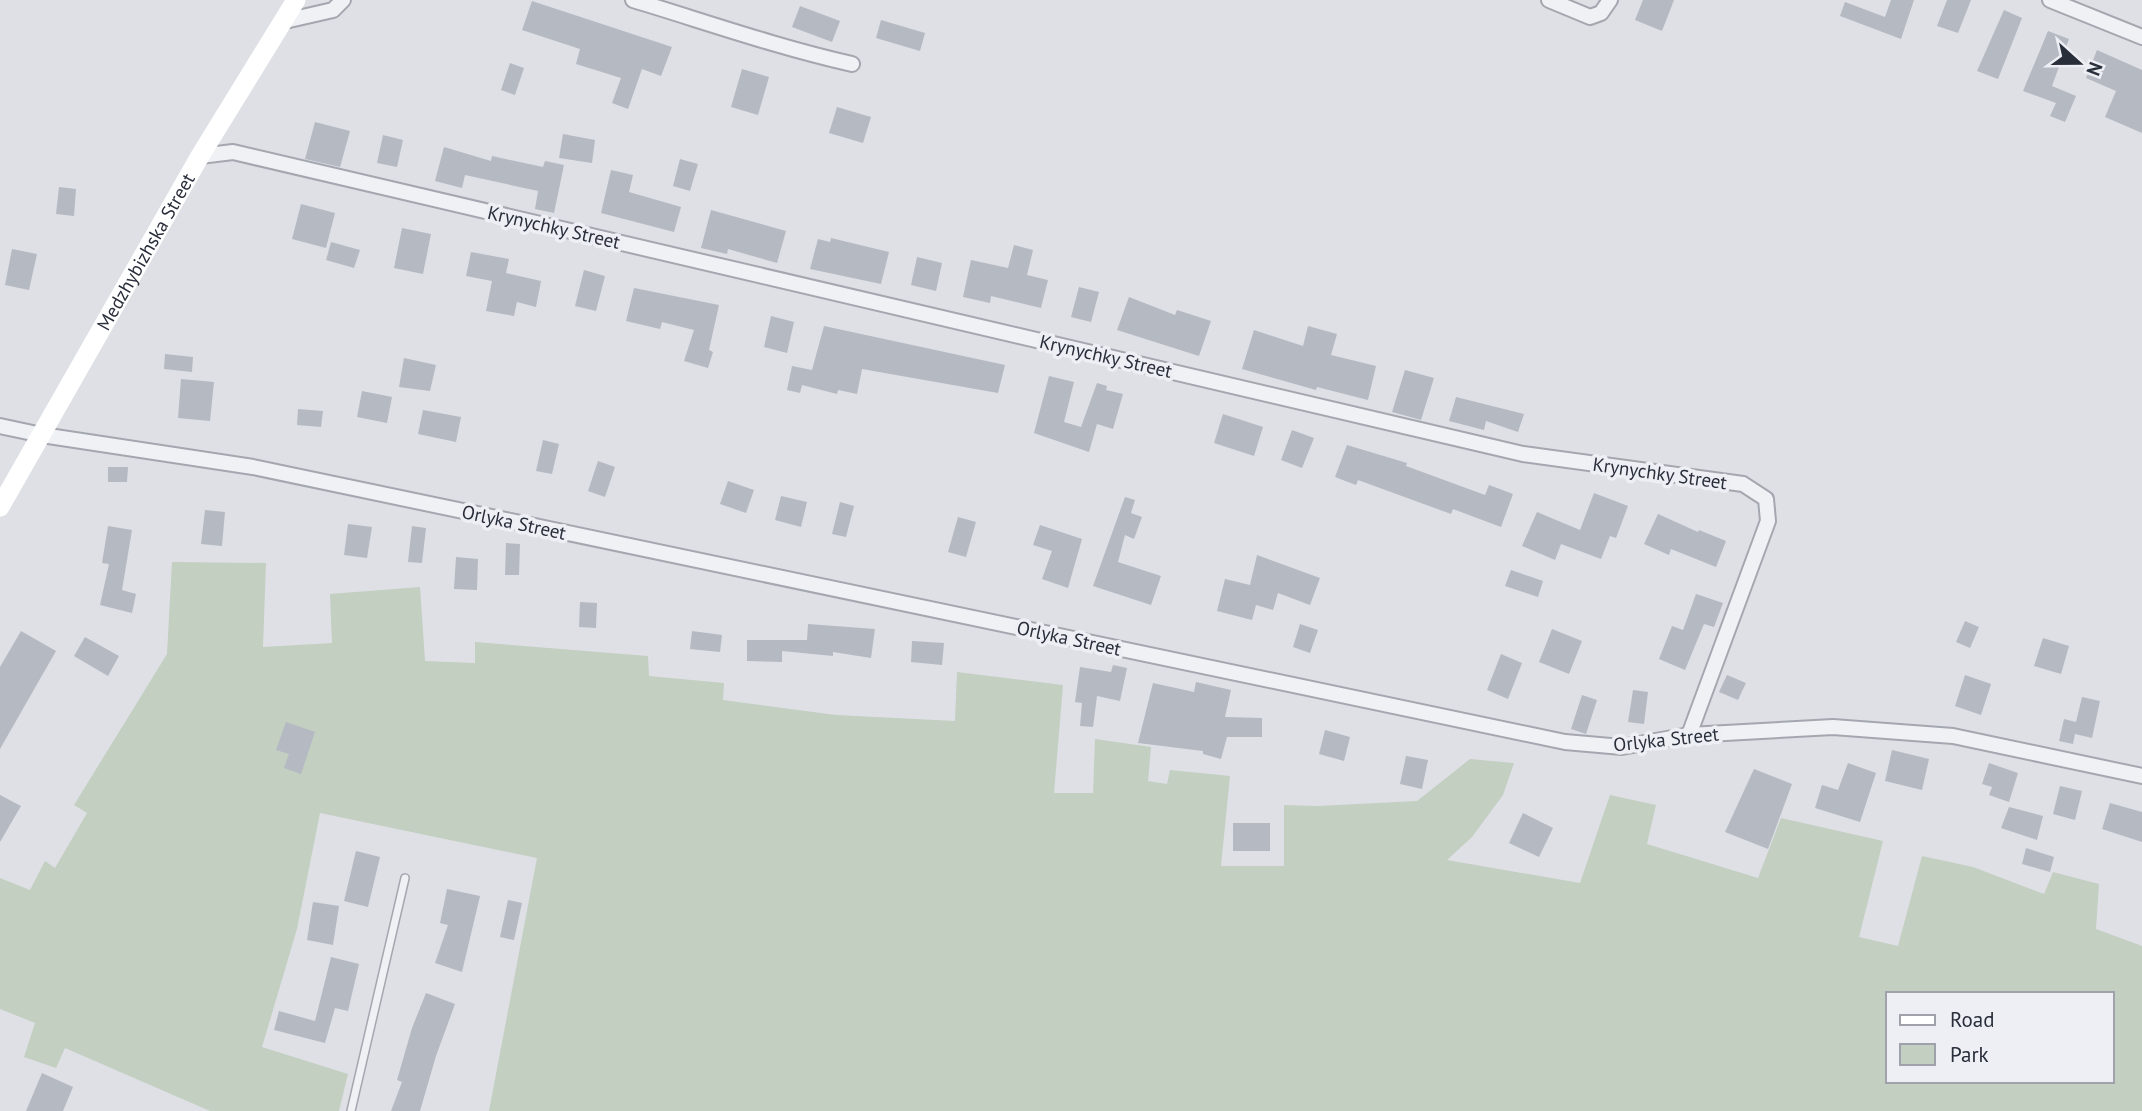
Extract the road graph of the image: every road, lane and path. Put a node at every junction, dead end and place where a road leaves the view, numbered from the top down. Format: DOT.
graph roads {
  1 [pos="296,0"];
  2 [pos="343,0"];
  3 [pos="633,0"];
  4 [pos="1549,0"];
  5 [pos="1610,0"];
  6 [pos="2050,0"];
  7 [pos="285,21"];
  8 [pos="2142,37"];
  9 [pos="852,64"];
  10 [pos="201,156"];
  11 [pos="0,426"];
  12 [pos="42,435"];
  13 [pos="0,507"];
  14 [pos="1689,736"];
  15 [pos="2142,776"];
  16 [pos="405,878"];
  17 [pos="351,1111"];
  1 -- 7 [label="main road, Medzhybizhska Street"];
  2 -- 7 [label="street"];
  3 -- 9 [label="street"];
  4 -- 5 [label="street"];
  6 -- 8 [label="street"];
  7 -- 10 [label="main road, Medzhybizhska Street"];
  10 -- 12 [label="main road, Medzhybizhska Street"];
  10 -- 14 [label="street, Krynychky Street"];
  11 -- 12 [label="street, Orlyka Street"];
  12 -- 13 [label="main road, Medzhybizhska Street"];
  12 -- 14 [label="street, Orlyka Street"];
  14 -- 15 [label="street, Orlyka Street"];
  16 -- 17 [label="lane"];
}
